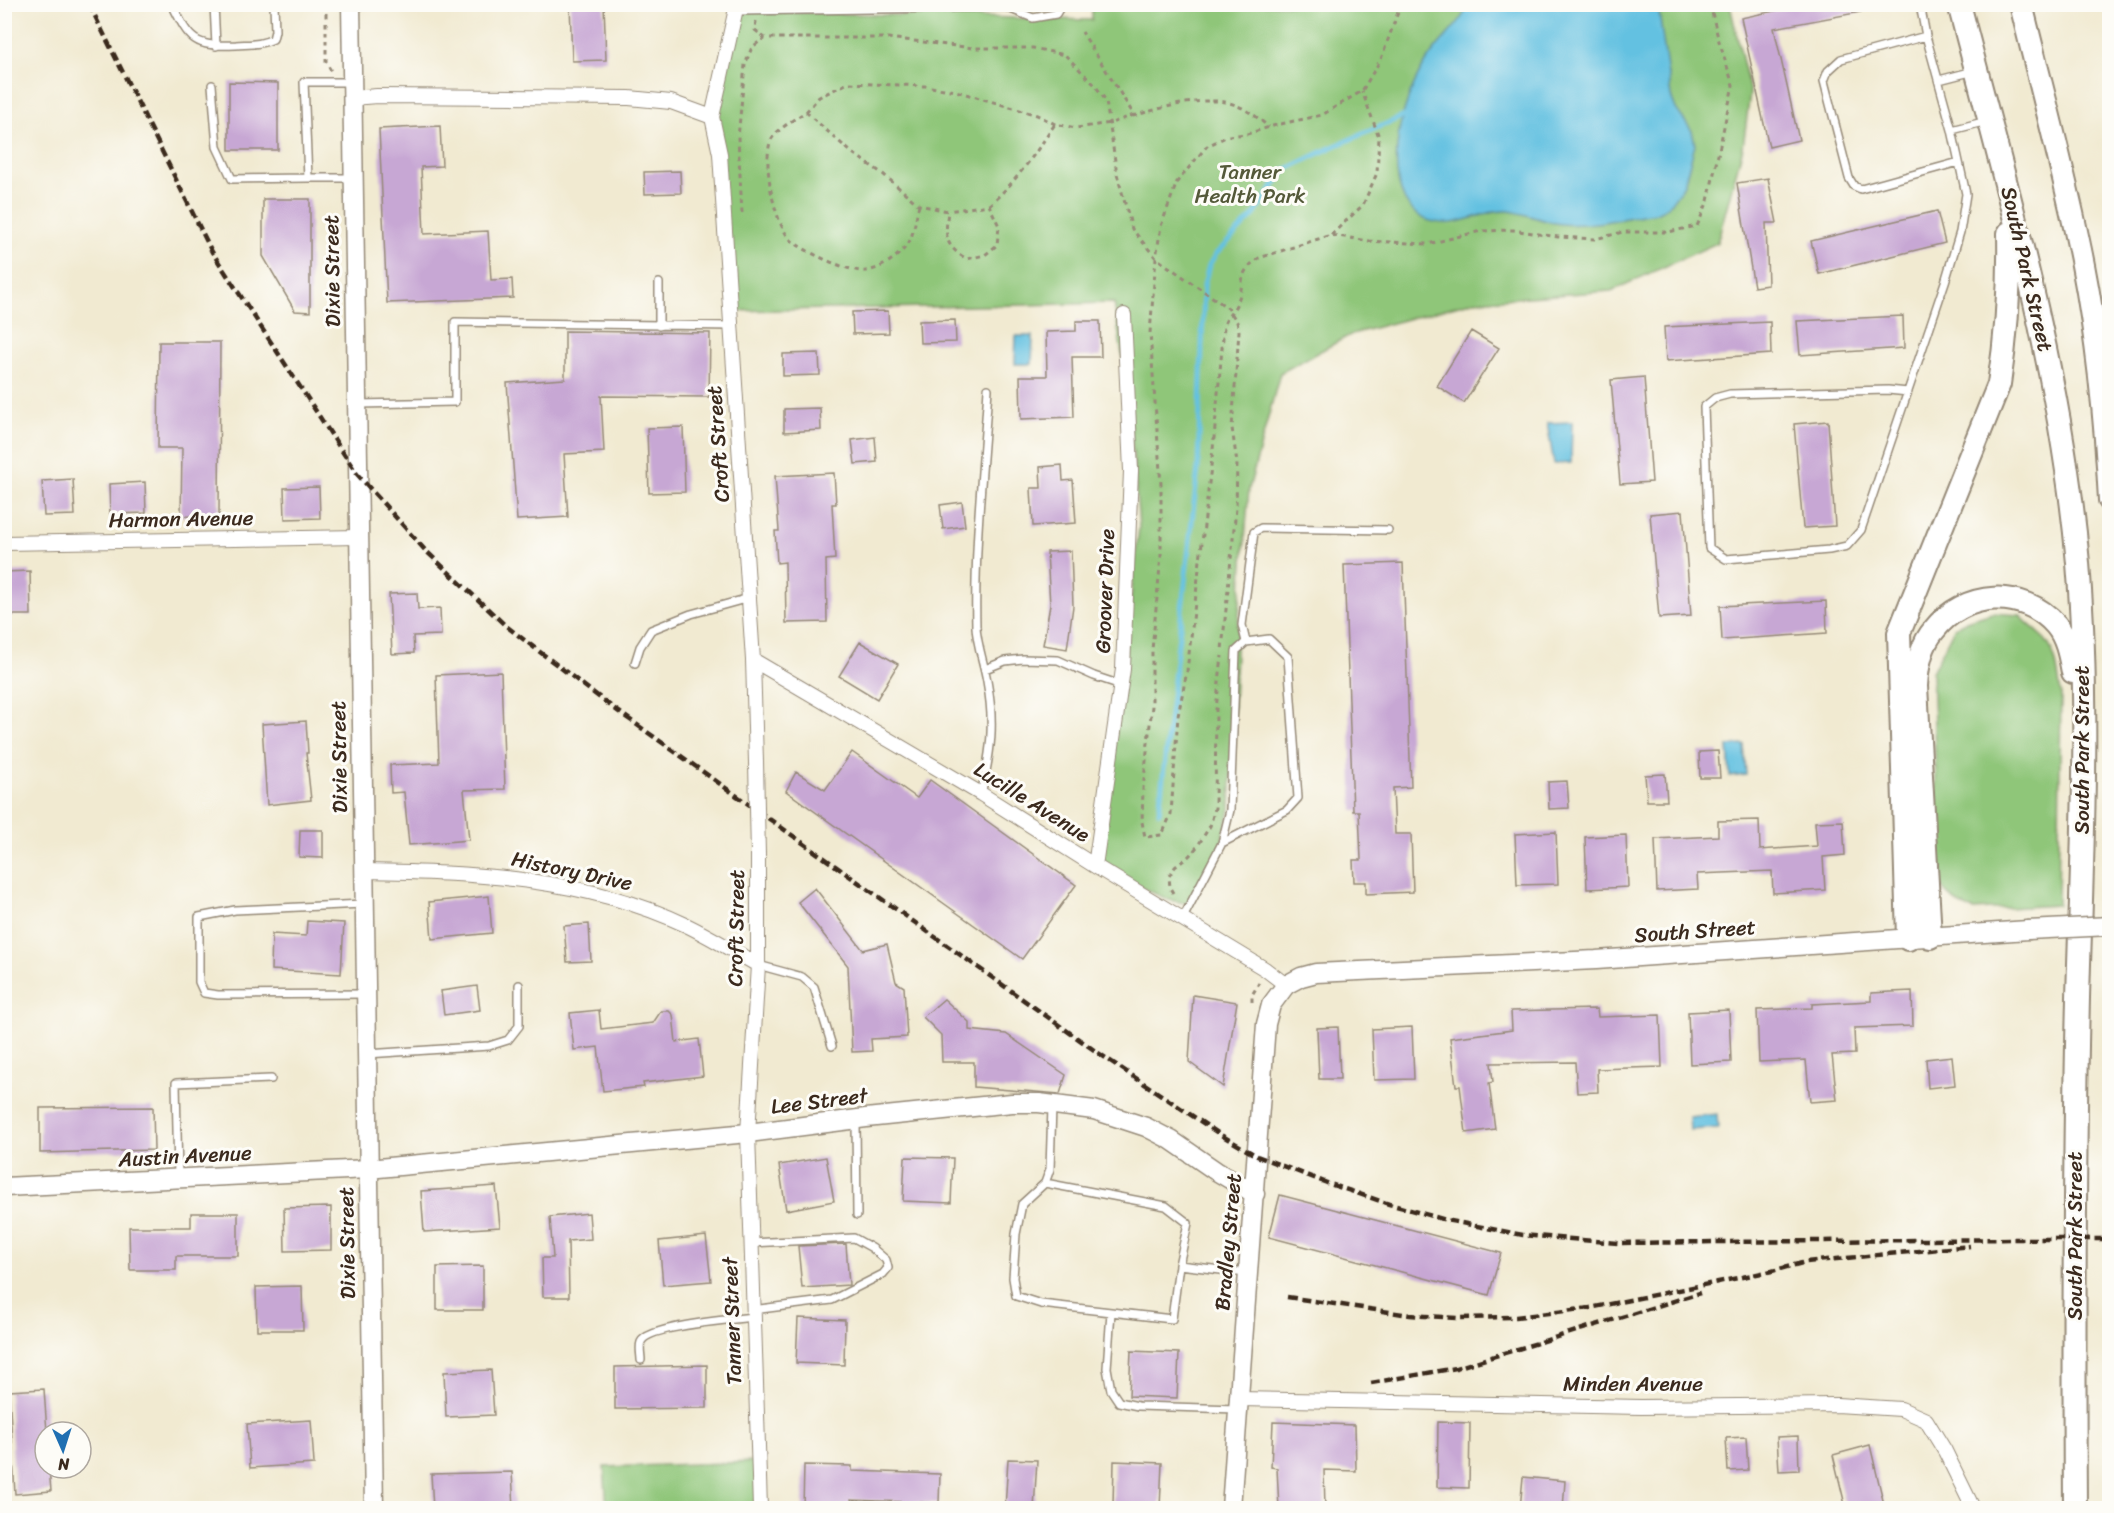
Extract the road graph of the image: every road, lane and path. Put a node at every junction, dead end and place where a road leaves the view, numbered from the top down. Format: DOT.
graph roads {
  1 [pos="172,4"];
  2 [pos="214,4"];
  3 [pos="274,4"];
  4 [pos="326,4"];
  5 [pos="351,4"];
  6 [pos="1062,4"];
  7 [pos="1401,4"];
  8 [pos="1710,4"];
  9 [pos="1920,4"];
  10 [pos="1959,4"];
  11 [pos="2021,4"];
  12 [pos="1006,6"];
  13 [pos="737,8"];
  14 [pos="756,11"];
  15 [pos="1082,33"];
  16 [pos="1926,36"];
  17 [pos="765,38"];
  18 [pos="216,46"];
  19 [pos="1976,71"];
  20 [pos="333,75"];
  21 [pos="1940,81"];
  22 [pos="212,85"];
  23 [pos="352,90"];
  24 [pos="1362,92"];
  25 [pos="806,112"];
  26 [pos="1131,116"];
  27 [pos="712,117"];
  28 [pos="1990,120"];
  29 [pos="1111,123"];
  30 [pos="1055,124"];
  31 [pos="1269,127"];
  32 [pos="1952,130"];
  33 [pos="1959,162"];
  34 [pos="308,178"];
  35 [pos="353,178"];
  36 [pos="2009,192"];
  37 [pos="919,204"];
  38 [pos="989,206"];
  39 [pos="948,211"];
  40 [pos="742,218"];
  41 [pos="1331,235"];
  42 [pos="1156,258"];
  43 [pos="659,283"];
  44 [pos="1216,300"];
  45 [pos="1124,315"];
  46 [pos="659,326"];
  47 [pos="732,326"];
  48 [pos="988,389"];
  49 [pos="1908,392"];
  50 [pos="356,404"];
  51 [pos="2109,462"];
  52 [pos="2109,500"];
  53 [pos="1388,530"];
  54 [pos="359,537"];
  55 [pos="4,543"];
  56 [pos="749,598"];
  57 [pos="1246,642"];
  58 [pos="753,660"];
  59 [pos="634,663"];
  60 [pos="985,669"];
  61 [pos="1121,685"];
  62 [pos="2084,719"];
  63 [pos="981,794"];
  64 [pos="1222,843"];
  65 [pos="1095,866"];
  66 [pos="363,871"];
  67 [pos="364,904"];
  68 [pos="1183,918"];
  69 [pos="2109,926"];
  70 [pos="1930,937"];
  71 [pos="1908,939"];
  72 [pos="759,965"];
  73 [pos="519,984"];
  74 [pos="1286,985"];
  75 [pos="365,994"];
  76 [pos="832,1046"];
  77 [pos="366,1054"];
  78 [pos="271,1079"];
  79 [pos="1052,1104"];
  80 [pos="856,1119"];
  81 [pos="748,1133"];
  82 [pos="368,1169"];
  83 [pos="178,1180"];
  84 [pos="1045,1183"];
  85 [pos="4,1187"];
  86 [pos="1255,1194"];
  87 [pos="857,1215"];
  88 [pos="750,1243"];
  89 [pos="1179,1265"];
  90 [pos="1248,1273"];
  91 [pos="1111,1312"];
  92 [pos="752,1313"];
  93 [pos="641,1360"];
  94 [pos="1238,1404"];
  95 [pos="374,1509"];
  96 [pos="760,1509"];
  97 [pos="1231,1509"];
  98 [pos="1973,1509"];
  99 [pos="2075,1509"];
  1 -- 18 [label="lane"];
  2 -- 18 [label="lane"];
  3 -- 18 [label="lane"];
  4 -- 20 [label="path"];
  5 -- 23 [label="street, Dixie Street"];
  6 -- 12 [label="lane"];
  7 -- 24 [label="path"];
  8 -- 41 [label="path"];
  9 -- 16 [label="lane"];
  10 -- 19 [label="main road, South Park Street"];
  11 -- 51 [label="main road"];
  12 -- 14 [label="lane"];
  13 -- 14 [label="lane"];
  13 -- 27 [label="street"];
  14 -- 17 [label="path"];
  15 -- 26 [label="path"];
  16 -- 21 [label="lane"];
  16 -- 33 [label="lane"];
  17 -- 29 [label="path"];
  17 -- 40 [label="path"];
  19 -- 21 [label="lane"];
  19 -- 28 [label="main road, South Park Street"];
  21 -- 32 [label="lane"];
  22 -- 34 [label="lane"];
  23 -- 27 [label="street"];
  23 -- 34 [label="lane"];
  23 -- 35 [label="street, Dixie Street"];
  24 -- 31 [label="path"];
  24 -- 41 [label="path"];
  25 -- 30 [label="path"];
  25 -- 37 [label="path"];
  25 -- 37 [label="path"];
  26 -- 29 [label="path"];
  26 -- 31 [label="path"];
  27 -- 47 [label="street, Croft Street"];
  28 -- 32 [label="lane"];
  28 -- 36 [label="main road, South Park Street"];
  29 -- 30 [label="path"];
  29 -- 42 [label="path"];
  30 -- 38 [label="path"];
  31 -- 42 [label="path"];
  32 -- 33 [label="lane"];
  33 -- 49 [label="lane"];
  34 -- 35 [label="lane"];
  35 -- 50 [label="street, Dixie Street"];
  36 -- 62 [label="main road, South Park Street"];
  36 -- 71 [label="main road"];
  37 -- 39 [label="path"];
  38 -- 39 [label="path"];
  38 -- 39 [label="path"];
  41 -- 42 [label="path"];
  42 -- 44 [label="path"];
  43 -- 46 [label="lane"];
  45 -- 61 [label="street, Groover Drive"];
  46 -- 47 [label="lane"];
  46 -- 50 [label="lane"];
  47 -- 56 [label="street, Croft Street"];
  48 -- 60 [label="lane"];
  49 -- 49 [label="lane"];
  50 -- 54 [label="street, Dixie Street"];
  51 -- 52 [label="main road"];
  53 -- 57 [label="lane"];
  54 -- 55 [label="street, Harmon Avenue"];
  54 -- 66 [label="street, Dixie Street"];
  56 -- 58 [label="street, Croft Street"];
  56 -- 59 [label="lane"];
  57 -- 64 [label="lane"];
  57 -- 64 [label="lane"];
  58 -- 63 [label="street, Lucille Avenue"];
  58 -- 72 [label="street, Croft Street, bridge"];
  60 -- 61 [label="lane"];
  60 -- 63 [label="lane"];
  61 -- 65 [label="street, Groover Drive"];
  62 -- 70 [label="main road"];
  62 -- 99 [label="main road, South Park Street"];
  63 -- 65 [label="street, Lucille Avenue"];
  64 -- 68 [label="lane"];
  65 -- 68 [label="street, Lucille Avenue"];
  66 -- 67 [label="street, Dixie Street"];
  66 -- 72 [label="street, History Drive"];
  67 -- 75 [label="street, Dixie Street"];
  67 -- 75 [label="lane"];
  68 -- 74 [label="street, Lucille Avenue"];
  69 -- 70 [label="street, South Street, bridge"];
  70 -- 71 [label="street, South Street"];
  71 -- 74 [label="street, South Street"];
  72 -- 76 [label="lane"];
  72 -- 81 [label="street, Croft Street"];
  73 -- 77 [label="lane"];
  74 -- 86 [label="street, Bradley Street"];
  75 -- 77 [label="street, Dixie Street"];
  77 -- 82 [label="street, Dixie Street"];
  78 -- 83 [label="lane"];
  79 -- 80 [label="street, Lee Street"];
  79 -- 84 [label="lane"];
  79 -- 86 [label="street, Lee Street"];
  80 -- 81 [label="street, Lee Street"];
  80 -- 87 [label="lane"];
  81 -- 82 [label="street, Lee Street"];
  81 -- 88 [label="street, Tanner Street"];
  82 -- 83 [label="street, Austin Avenue"];
  82 -- 95 [label="street, Dixie Street"];
  83 -- 85 [label="street, Austin Avenue"];
  84 -- 89 [label="lane"];
  84 -- 91 [label="lane"];
  86 -- 90 [label="street, Bradley Street"];
  88 -- 92 [label="street, Tanner Street"];
  88 -- 92 [label="lane"];
  89 -- 90 [label="lane"];
  89 -- 91 [label="lane"];
  90 -- 94 [label="street, Bradley Street"];
  91 -- 94 [label="lane"];
  92 -- 93 [label="lane"];
  92 -- 96 [label="street, Tanner Street"];
  94 -- 97 [label="street, Bradley Street"];
  94 -- 98 [label="street, Minden Avenue"];
}
